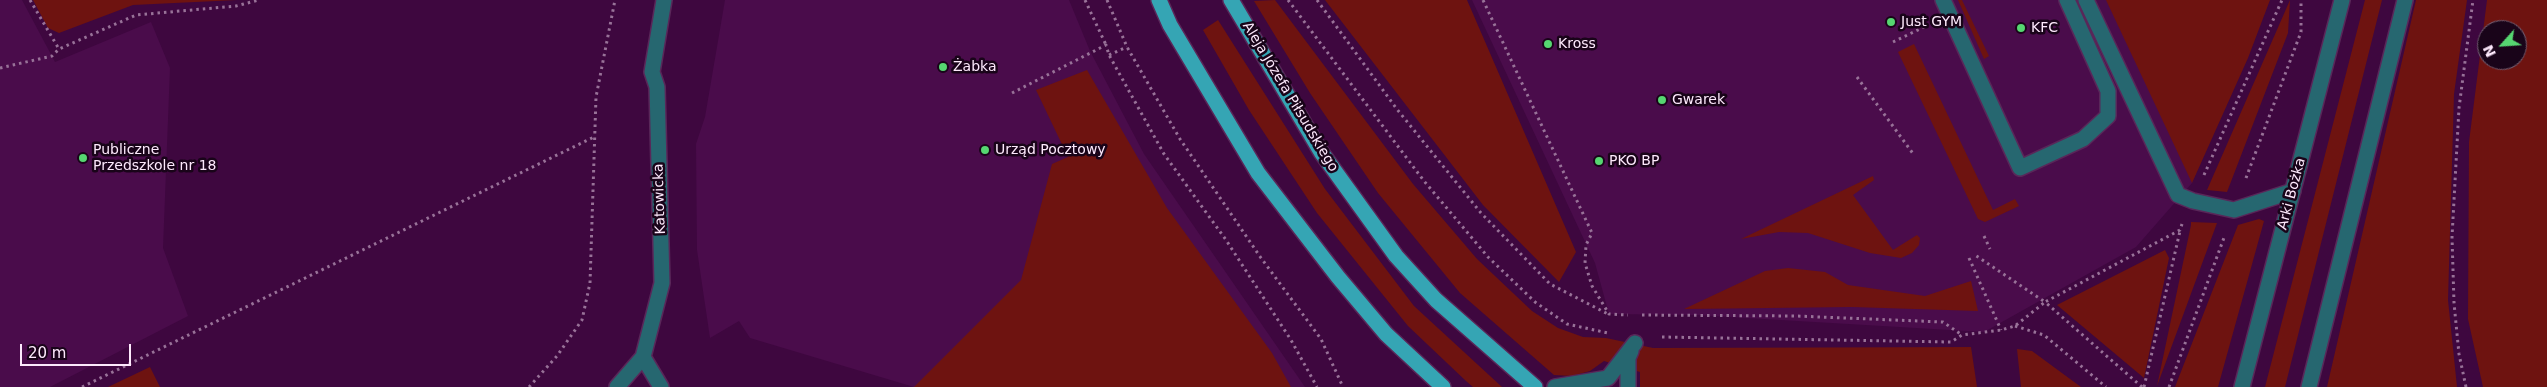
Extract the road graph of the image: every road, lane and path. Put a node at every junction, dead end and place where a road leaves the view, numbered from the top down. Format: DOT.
graph roads {
  1 [pos="30,0"];
  2 [pos="259,0"];
  3 [pos="615,0"];
  4 [pos="664,0"];
  5 [pos="1085,0"];
  6 [pos="1107,0"];
  7 [pos="1159,0"];
  8 [pos="1231,0"];
  9 [pos="1288,0"];
  10 [pos="1317,0"];
  11 [pos="1483,0"];
  12 [pos="1943,0"];
  13 [pos="2067,0"];
  14 [pos="2086,0"];
  15 [pos="2342,0"];
  16 [pos="2405,0"];
  17 [pos="2473,0"];
  18 [pos="1918,30"];
  19 [pos="1894,42"];
  20 [pos="1106,46"];
  21 [pos="1127,47"];
  22 [pos="59,48"];
  23 [pos="1108,55"];
  24 [pos="0,68"];
  25 [pos="1857,77"];
  26 [pos="1012,93"];
  27 [pos="596,136"];
  28 [pos="1914,155"];
  29 [pos="2293,191"];
  30 [pos="2180,230"];
  31 [pos="1984,236"];
  32 [pos="1990,249"];
  33 [pos="1975,255"];
  34 [pos="1969,258"];
  35 [pos="1609,314"];
  36 [pos="2014,326"];
  37 [pos="2001,330"];
  38 [pos="1614,334"];
  39 [pos="1962,335"];
  40 [pos="1656,337"];
  41 [pos="643,357"];
  42 [pos="82,387"];
  43 [pos="529,387"];
  44 [pos="617,387"];
  45 [pos="661,387"];
  46 [pos="1316,387"];
  47 [pos="1343,387"];
  48 [pos="1443,387"];
  49 [pos="1535,387"];
  50 [pos="1555,387"];
  51 [pos="1628,387"];
  52 [pos="2106,387"];
  53 [pos="2144,387"];
  54 [pos="2242,387"];
  55 [pos="2308,387"];
  56 [pos="2466,387"];
  1 -- 22 [label="path"];
  2 -- 22 [label="path"];
  3 -- 27 [label="path"];
  4 -- 41 [label="street, Katowicka"];
  5 -- 20 [label="path"];
  6 -- 21 [label="path"];
  7 -- 48 [label="main road"];
  8 -- 49 [label="main road, Aleja Józefa Piłsudskiego"];
  9 -- 38 [label="path"];
  10 -- 35 [label="path"];
  11 -- 35 [label="path"];
  12 -- 13 [label="street"];
  14 -- 29 [label="street"];
  15 -- 29 [label="street, Arki Bożka"];
  16 -- 55 [label="street"];
  17 -- 56 [label="path"];
  18 -- 19 [label="path"];
  20 -- 23 [label="path"];
  20 -- 26 [label="path"];
  21 -- 23 [label="path"];
  21 -- 47 [label="path"];
  22 -- 24 [label="path"];
  23 -- 46 [label="path"];
  25 -- 28 [label="path"];
  27 -- 42 [label="path"];
  27 -- 43 [label="path"];
  29 -- 54 [label="street, Arki Bożka"];
  30 -- 53 [label="path"];
  31 -- 32 [label="path"];
  33 -- 36 [label="path"];
  34 -- 37 [label="path"];
  35 -- 39 [label="path"];
  36 -- 37 [label="path"];
  36 -- 52 [label="path"];
  37 -- 39 [label="path"];
  39 -- 40 [label="path"];
  41 -- 44 [label="street, Katowicka"];
  41 -- 45 [label="street"];
  50 -- 51 [label="street"];
}
